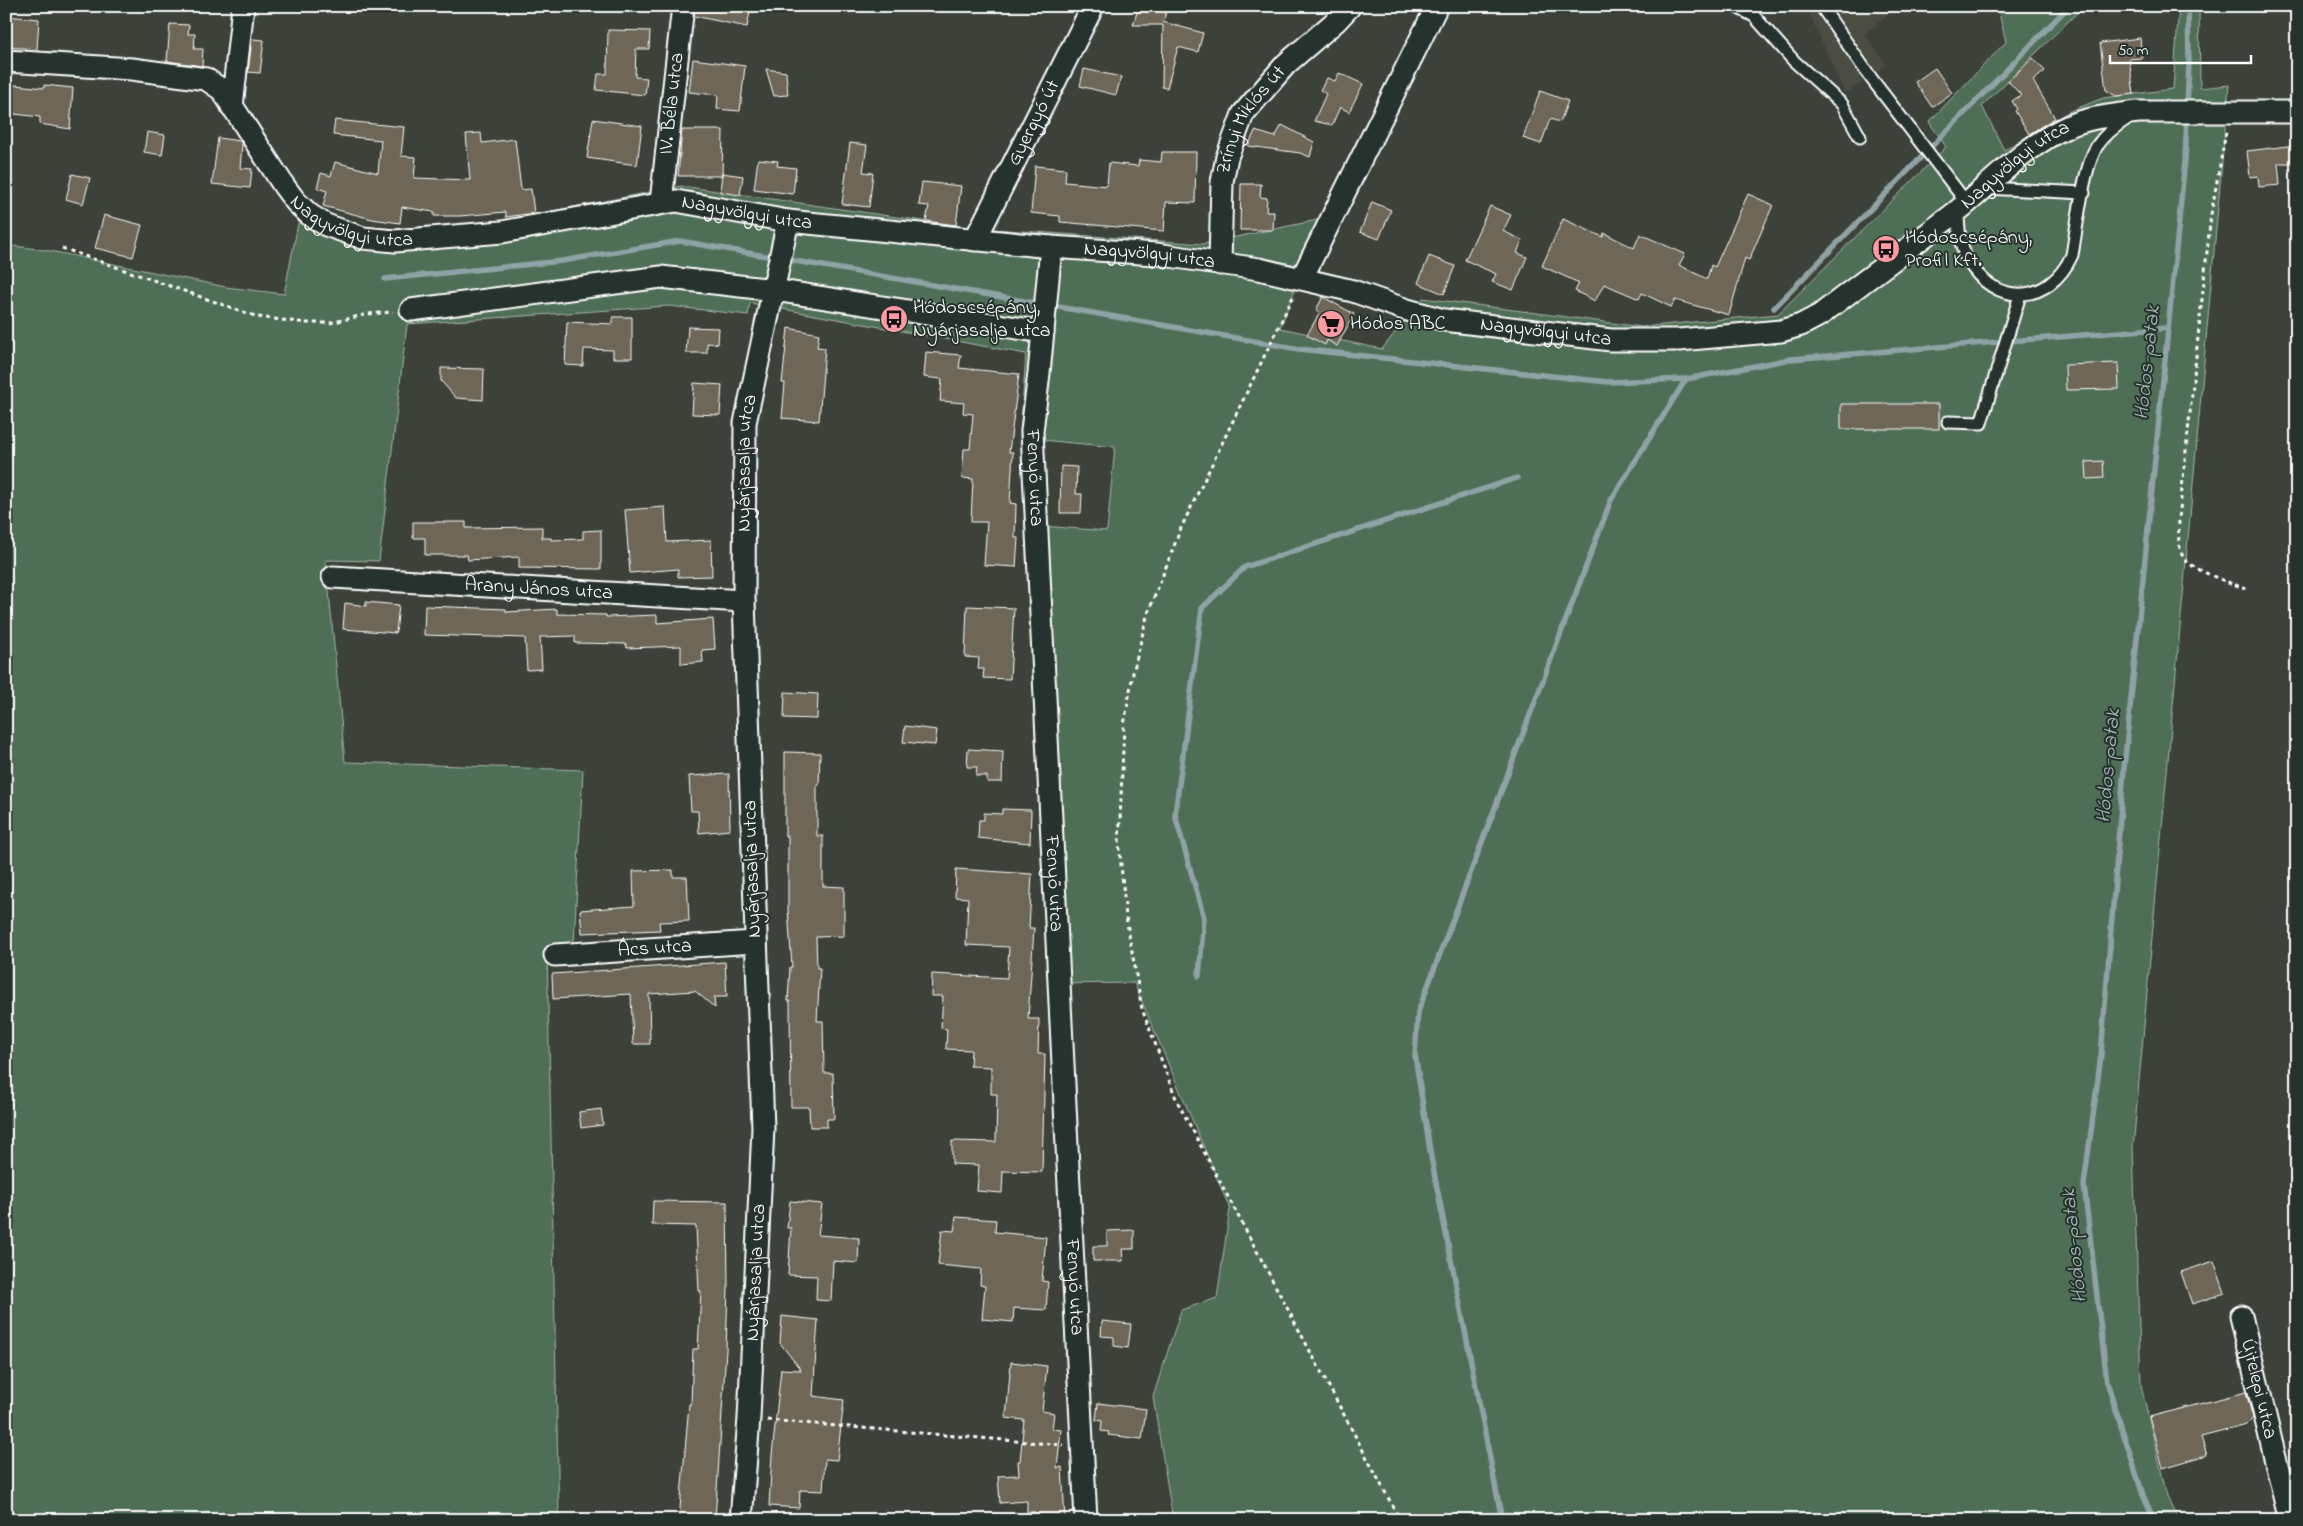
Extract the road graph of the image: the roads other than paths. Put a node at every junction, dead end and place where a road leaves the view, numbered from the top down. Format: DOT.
graph roads {
  1 [pos="244,6"];
  2 [pos="683,6"];
  3 [pos="1093,6"];
  4 [pos="1350,6"];
  5 [pos="1437,6"];
  6 [pos="1735,6"];
  7 [pos="1821,6"];
  8 [pos="6,61"];
  9 [pos="232,107"];
  10 [pos="2138,112"];
  11 [pos="2297,112"];
  12 [pos="1860,136"];
  13 [pos="1984,188"];
  14 [pos="2084,192"];
  15 [pos="661,202"];
  16 [pos="1962,206"];
  17 [pos="788,221"];
  18 [pos="975,240"];
  19 [pos="1050,247"];
  20 [pos="1220,264"];
  21 [pos="1302,278"];
  22 [pos="774,290"];
  23 [pos="2020,295"];
  24 [pos="411,310"];
  25 [pos="1045,313"];
  26 [pos="1948,422"];
  27 [pos="334,577"];
  28 [pos="744,601"];
  29 [pos="756,942"];
  30 [pos="555,955"];
  31 [pos="2241,1316"];
  32 [pos="741,1520"];
  33 [pos="1086,1520"];
  34 [pos="2290,1520"];
  1 -- 9 [label="street"];
  2 -- 15 [label="street, IV. Béla utca"];
  3 -- 18 [label="street, Gyergyó út"];
  4 -- 20 [label="street, Zrínyi Miklós út"];
  5 -- 21 [label="street"];
  6 -- 12 [label="lane"];
  7 -- 16 [label="lane"];
  8 -- 9 [label="street, Nagyvölgyi utca"];
  9 -- 15 [label="street, Nagyvölgyi utca"];
  10 -- 11 [label="street, Nagyvölgyi utca"];
  10 -- 13 [label="street, Nagyvölgyi utca"];
  10 -- 14 [label="lane"];
  13 -- 14 [label="lane"];
  13 -- 16 [label="street, Nagyvölgyi utca"];
  14 -- 23 [label="lane"];
  15 -- 17 [label="street, Nagyvölgyi utca"];
  16 -- 21 [label="street, Nagyvölgyi utca"];
  16 -- 23 [label="lane"];
  17 -- 18 [label="street, Nagyvölgyi utca"];
  17 -- 22 [label="street, Nyárjasalja utca"];
  18 -- 19 [label="street, Nagyvölgyi utca"];
  19 -- 20 [label="street, Nagyvölgyi utca"];
  19 -- 25 [label="street, Fenyő utca"];
  20 -- 21 [label="street, Nagyvölgyi utca"];
  22 -- 24 [label="street"];
  22 -- 25 [label="street"];
  22 -- 28 [label="street, Nyárjasalja utca"];
  23 -- 26 [label="lane"];
  25 -- 33 [label="street, Fenyő utca"];
  27 -- 28 [label="street, Arany János utca"];
  28 -- 29 [label="street, Nyárjasalja utca"];
  29 -- 30 [label="street, Ács utca"];
  29 -- 32 [label="street, Nyárjasalja utca"];
  31 -- 34 [label="street, Újtelepi utca"];
}
